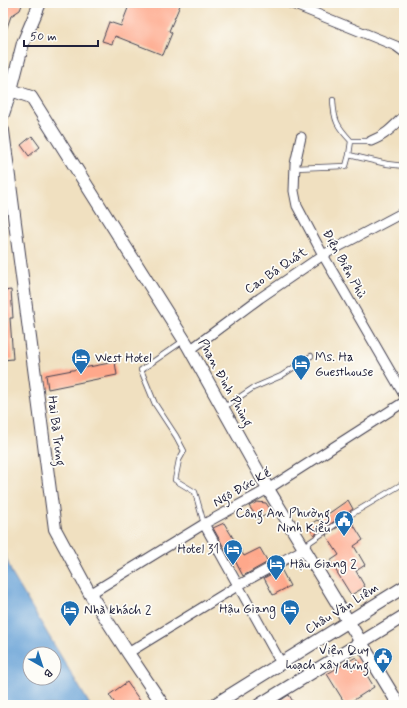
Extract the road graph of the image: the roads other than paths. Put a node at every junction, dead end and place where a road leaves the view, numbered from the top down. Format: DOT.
graph roads {
  1 [pos="40,3"];
  2 [pos="290,3"];
  3 [pos="404,52"];
  4 [pos="11,90"];
  5 [pos="333,100"];
  6 [pos="3,114"];
  7 [pos="404,116"];
  8 [pos="3,131"];
  9 [pos="301,137"];
  10 [pos="351,141"];
  11 [pos="371,141"];
  12 [pos="4,147"];
  13 [pos="349,155"];
  14 [pos="404,166"];
  15 [pos="295,168"];
  16 [pos="404,212"];
  17 [pos="323,255"];
  18 [pos="187,345"];
  19 [pos="310,356"];
  20 [pos="404,395"];
  21 [pos="404,402"];
  22 [pos="223,408"];
  23 [pos="404,483"];
  24 [pos="268,489"];
  25 [pos="204,524"];
  26 [pos="304,549"];
  27 [pos="238,585"];
  28 [pos="404,587"];
  29 [pos="90,594"];
  30 [pos="404,616"];
  31 [pos="348,621"];
  32 [pos="361,643"];
  33 [pos="128,653"];
  34 [pos="281,663"];
  35 [pos="163,705"];
  36 [pos="214,705"];
  37 [pos="259,705"];
  38 [pos="399,705"];
  1 -- 4 [label="street"];
  2 -- 3 [label="street"];
  4 -- 6 [label="street"];
  4 -- 18 [label="street, Phan Đình Phùng"];
  5 -- 10 [label="lane"];
  7 -- 11 [label="street"];
  8 -- 12 [label="street, Hai Bà Trưng"];
  9 -- 15 [label="street, Điện Biên Phủ"];
  10 -- 11 [label="lane"];
  10 -- 13 [label="lane"];
  12 -- 29 [label="street, Hai Bà Trưng"];
  13 -- 14 [label="lane"];
  13 -- 15 [label="lane"];
  15 -- 17 [label="street, Điện Biên Phủ"];
  16 -- 17 [label="street, Cao Bá Quát"];
  17 -- 18 [label="street, Cao Bá Quát"];
  17 -- 20 [label="street, Điện Biên Phủ"];
  18 -- 22 [label="street, Phan Đình Phùng"];
  18 -- 25 [label="lane"];
  19 -- 22 [label="lane"];
  21 -- 24 [label="street, Ngô Đức Kế"];
  22 -- 24 [label="street, Phan Đình Phùng"];
  23 -- 26 [label="lane"];
  24 -- 25 [label="street, Ngô Đức Kế"];
  24 -- 26 [label="street, Phan Đình Phùng"];
  25 -- 27 [label="street"];
  25 -- 29 [label="street, Ngô Đức Kế"];
  26 -- 27 [label="street"];
  26 -- 31 [label="street, Phan Đình Phùng"];
  27 -- 33 [label="street"];
  27 -- 34 [label="street"];
  28 -- 31 [label="street, Châu Văn Liêm"];
  29 -- 33 [label="street, Hai Bà Trưng"];
  30 -- 32 [label="street"];
  31 -- 32 [label="street, Phan Đình Phùng"];
  31 -- 34 [label="street, Châu Văn Liêm"];
  32 -- 37 [label="street"];
  32 -- 38 [label="street, Phan Đình Phùng"];
  33 -- 35 [label="street, Hai Bà Trưng"];
  34 -- 36 [label="street, Châu Văn Liêm"];
}
